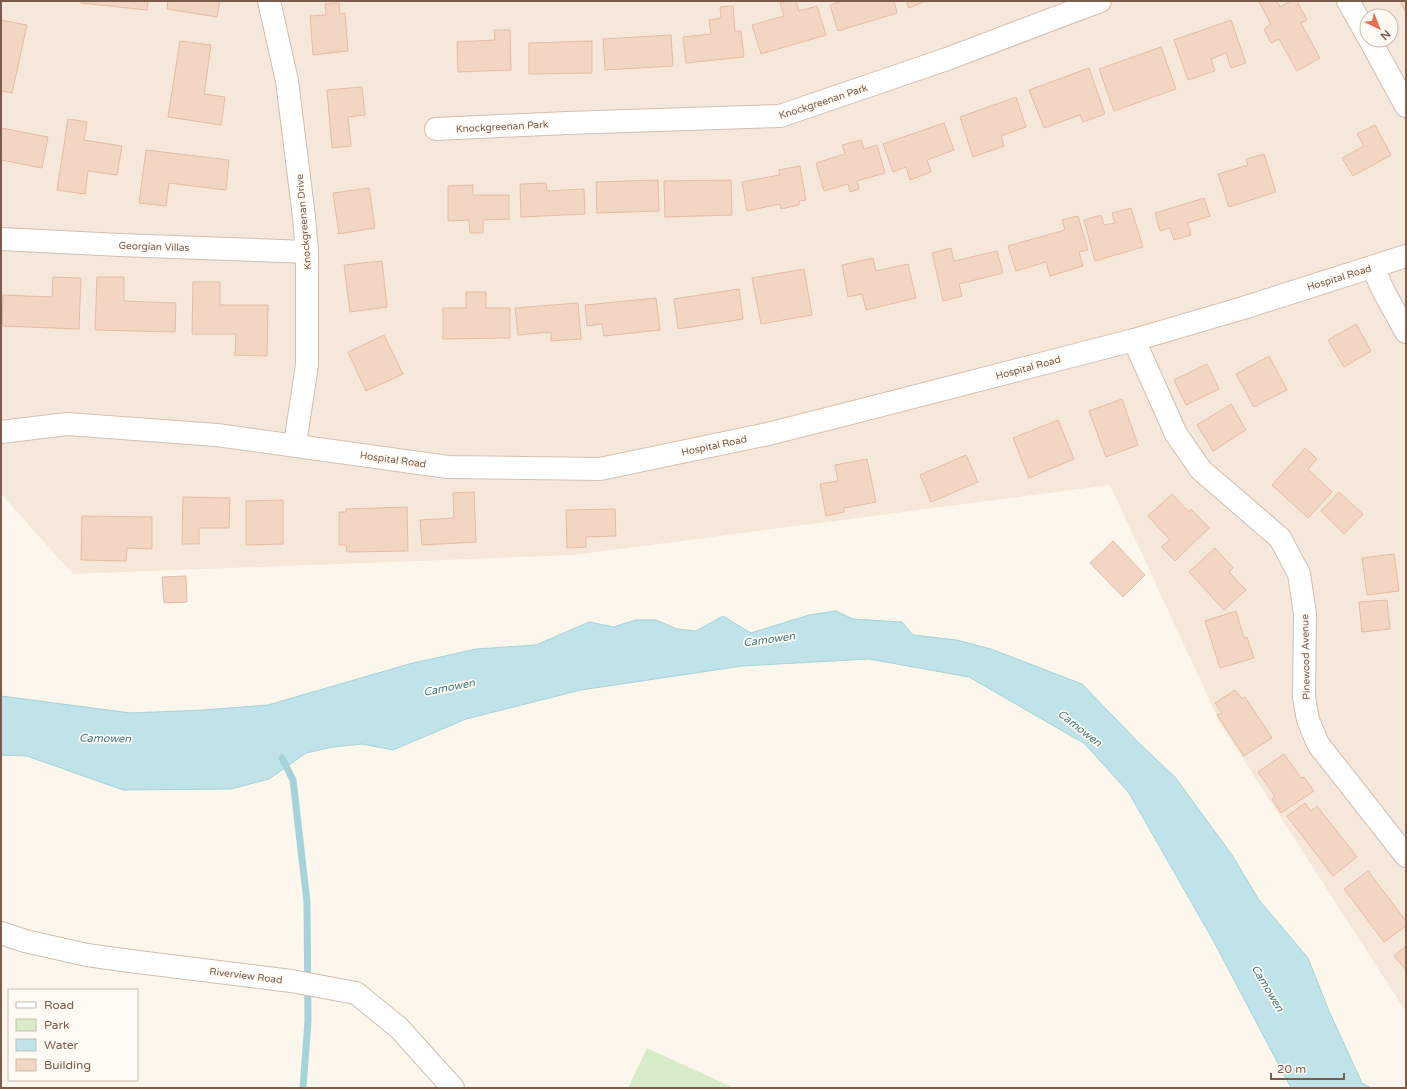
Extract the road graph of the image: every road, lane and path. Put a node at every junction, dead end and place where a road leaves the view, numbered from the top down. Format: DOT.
graph roads {
  1 [pos="269,1"];
  2 [pos="1100,1"];
  3 [pos="1348,1"];
  4 [pos="1359,21"];
  5 [pos="1374,48"];
  6 [pos="1406,106"];
  7 [pos="436,129"];
  8 [pos="1,239"];
  9 [pos="307,252"];
  10 [pos="1406,256"];
  11 [pos="1374,267"];
  12 [pos="1406,332"];
  13 [pos="1134,340"];
  14 [pos="1,432"];
  15 [pos="295,444"];
  16 [pos="1406,856"];
  17 [pos="1,933"];
  18 [pos="453,1088"];
  1 -- 9 [label="street, Knockgreenan Drive"];
  2 -- 7 [label="street, Knockgreenan Park"];
  3 -- 4 [label="street"];
  5 -- 6 [label="street"];
  8 -- 9 [label="street, Georgian Villas"];
  9 -- 15 [label="street, Knockgreenan Drive"];
  10 -- 11 [label="street, Hospital Road"];
  11 -- 12 [label="street"];
  11 -- 13 [label="street, Hospital Road"];
  13 -- 15 [label="street, Hospital Road"];
  13 -- 16 [label="street, Pinewood Avenue"];
  14 -- 15 [label="street, Hospital Road"];
  17 -- 18 [label="street, Riverview Road"];
}
